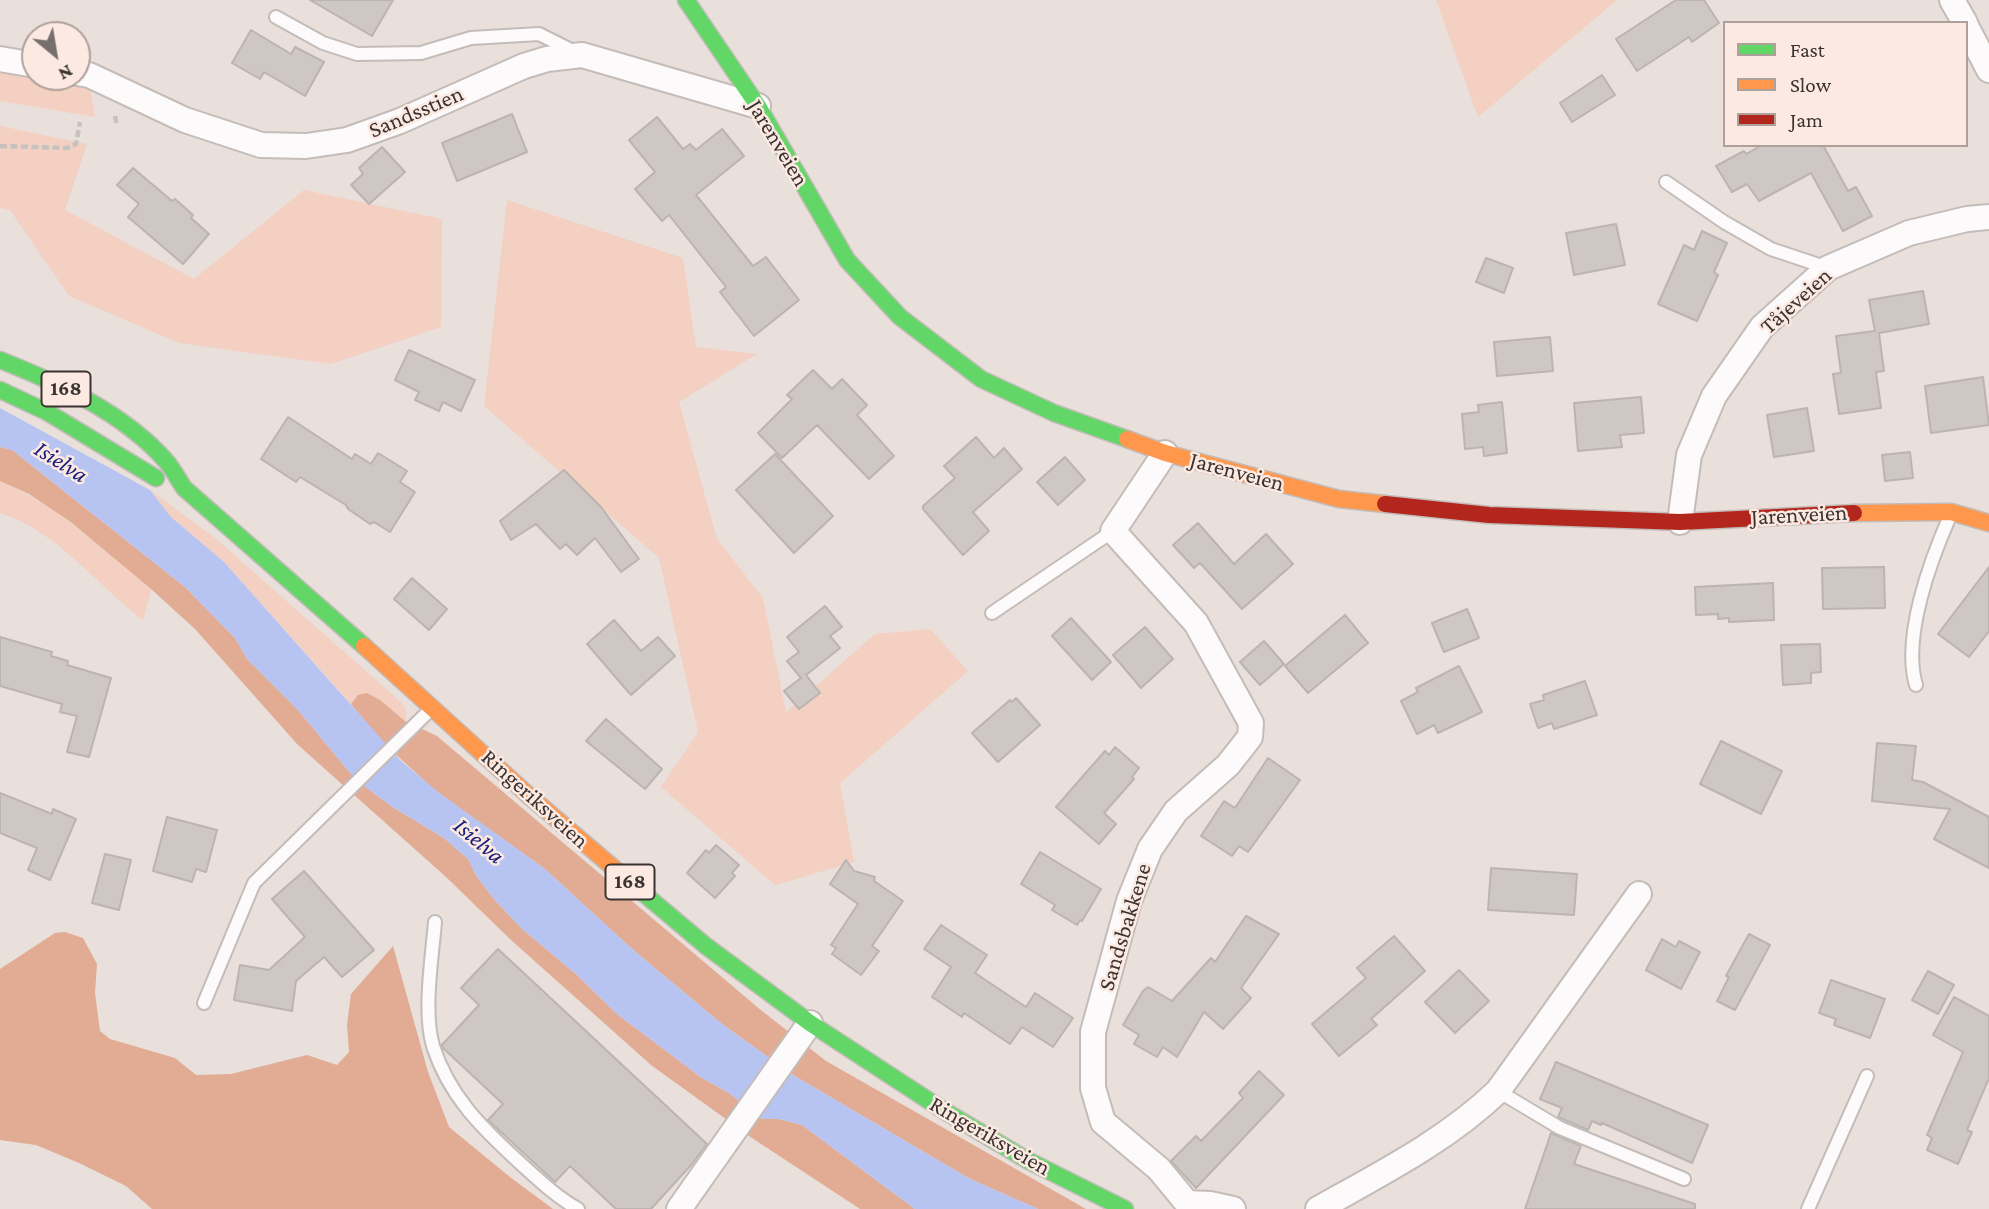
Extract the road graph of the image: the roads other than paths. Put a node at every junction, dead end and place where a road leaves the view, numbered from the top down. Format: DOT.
graph roads {
  1 [pos="686,0"];
  2 [pos="1952,0"];
  3 [pos="275,17"];
  4 [pos="1967,21"];
  5 [pos="1973,30"];
  6 [pos="582,55"];
  7 [pos="0,59"];
  8 [pos="21,63"];
  9 [pos="1989,70"];
  10 [pos="91,76"];
  11 [pos="758,106"];
  12 [pos="1666,182"];
  13 [pos="1989,217"];
  14 [pos="1828,268"];
  15 [pos="0,359"];
  16 [pos="0,390"];
  17 [pos="1166,453"];
  18 [pos="184,488"];
  19 [pos="1951,512"];
  20 [pos="1680,522"];
  21 [pos="1989,523"];
  22 [pos="1113,531"];
  23 [pos="992,613"];
  24 [pos="1916,685"];
  25 [pos="433,707"];
  26 [pos="1639,894"];
  27 [pos="435,922"];
  28 [pos="204,1003"];
  29 [pos="810,1023"];
  30 [pos="1867,1076"];
  31 [pos="1497,1091"];
  32 [pos="1684,1179"];
  33 [pos="684,1207"];
  34 [pos="578,1209"];
  35 [pos="1125,1209"];
  36 [pos="1233,1209"];
  37 [pos="1318,1209"];
  38 [pos="1808,1209"];
  1 -- 11 [label="main road, Jarenveien"];
  2 -- 4 [label="street"];
  3 -- 6 [label="lane"];
  5 -- 9 [label="street"];
  6 -- 10 [label="street, Sandsstien"];
  6 -- 11 [label="street, Sandsstien"];
  7 -- 8 [label="street"];
  11 -- 17 [label="main road, Jarenveien"];
  12 -- 14 [label="lane"];
  13 -- 14 [label="street, Tåjeveien"];
  14 -- 20 [label="street, Tåjeveien"];
  15 -- 18 [label="main road, Ringeriksveien / 168"];
  16 -- 18 [label="main road, Ringeriksveien / 168"];
  17 -- 20 [label="main road, Jarenveien"];
  17 -- 22 [label="street"];
  18 -- 25 [label="main road, Ringeriksveien / 168"];
  19 -- 20 [label="main road, Jarenveien"];
  19 -- 21 [label="main road, Jarenveien"];
  19 -- 24 [label="lane"];
  22 -- 23 [label="lane"];
  22 -- 36 [label="street, Sandsbakkene"];
  25 -- 28 [label="lane"];
  25 -- 29 [label="main road, Ringeriksveien / 168"];
  26 -- 31 [label="street"];
  27 -- 34 [label="lane"];
  29 -- 33 [label="street"];
  29 -- 35 [label="main road, Ringeriksveien / 168"];
  30 -- 38 [label="lane"];
  31 -- 32 [label="lane"];
  31 -- 37 [label="street"];
}
